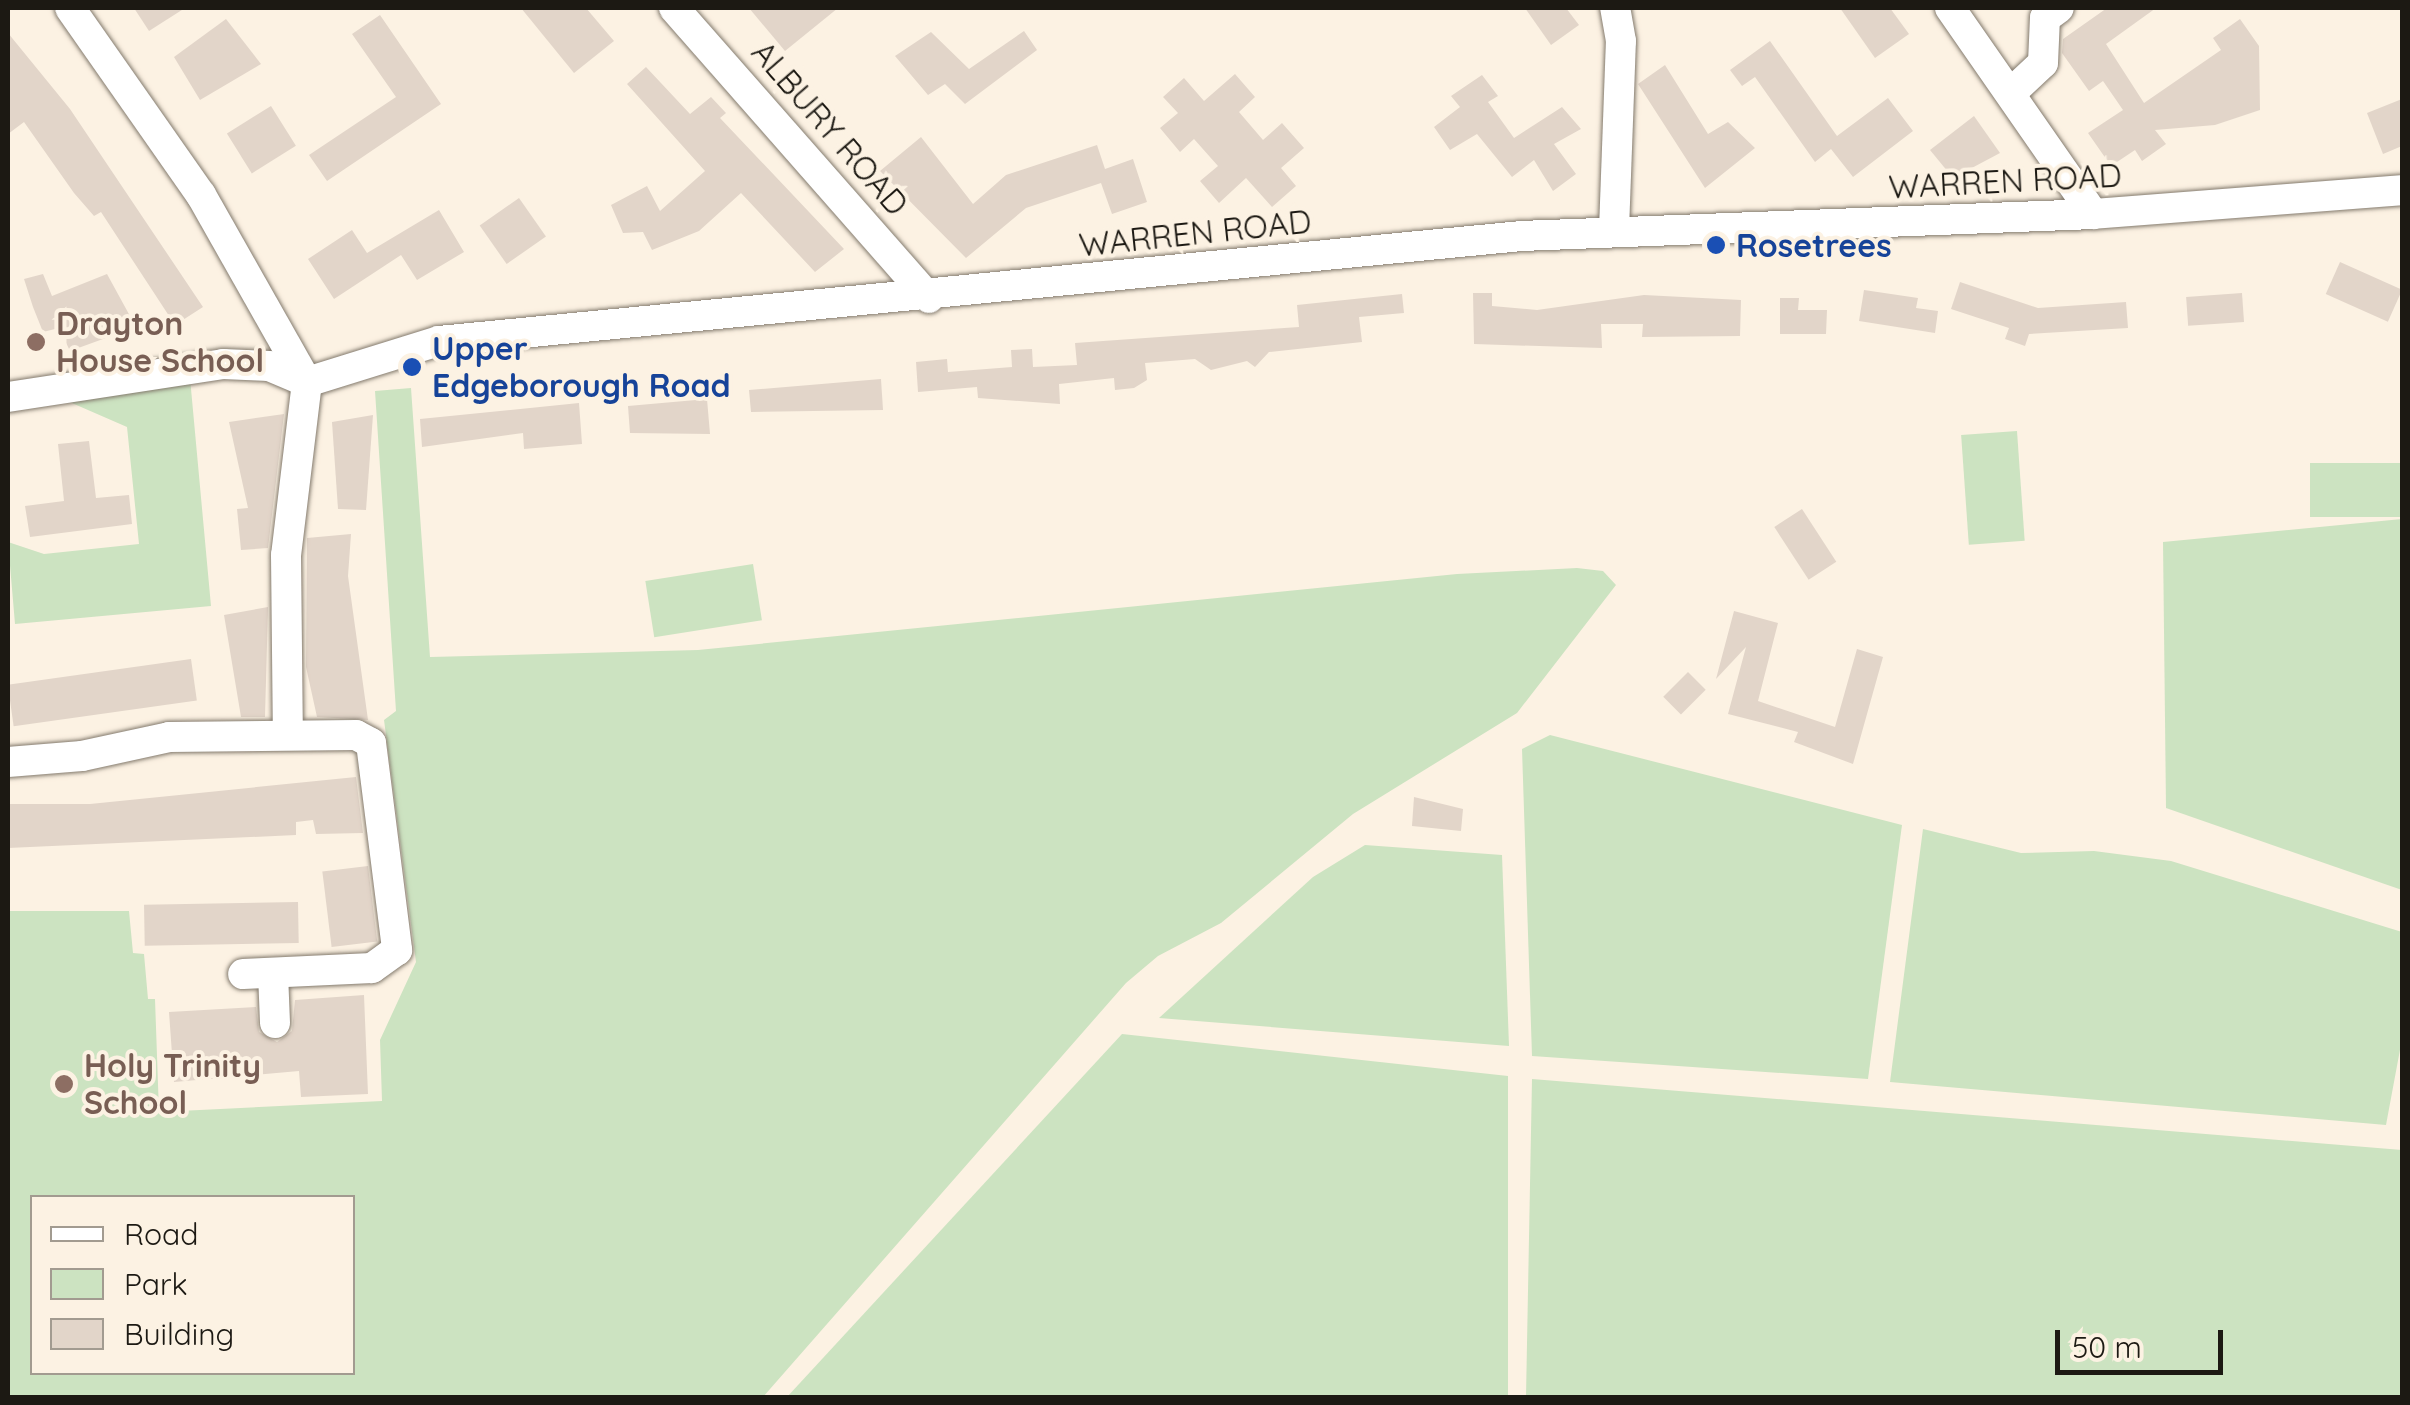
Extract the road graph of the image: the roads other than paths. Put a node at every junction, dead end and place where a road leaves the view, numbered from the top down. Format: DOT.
graph roads {
  1 [pos="70,8"];
  2 [pos="674,8"];
  3 [pos="1614,8"];
  4 [pos="1950,8"];
  5 [pos="2060,8"];
  6 [pos="2012,92"];
  7 [pos="2402,190"];
  8 [pos="2093,214"];
  9 [pos="1614,230"];
  10 [pos="930,298"];
  11 [pos="306,382"];
  12 [pos="8,397"];
  13 [pos="288,734"];
  14 [pos="8,762"];
  15 [pos="275,1024"];
  1 -- 11 [label="street"];
  2 -- 10 [label="street, ALBURY ROAD"];
  3 -- 9 [label="street"];
  4 -- 6 [label="street"];
  5 -- 6 [label="street"];
  6 -- 8 [label="street"];
  7 -- 8 [label="street, WARREN ROAD"];
  8 -- 9 [label="street, WARREN ROAD"];
  9 -- 10 [label="street, WARREN ROAD"];
  10 -- 11 [label="street, WARREN ROAD"];
  11 -- 12 [label="street"];
  11 -- 13 [label="street"];
  13 -- 14 [label="street"];
  13 -- 15 [label="street"];
}
